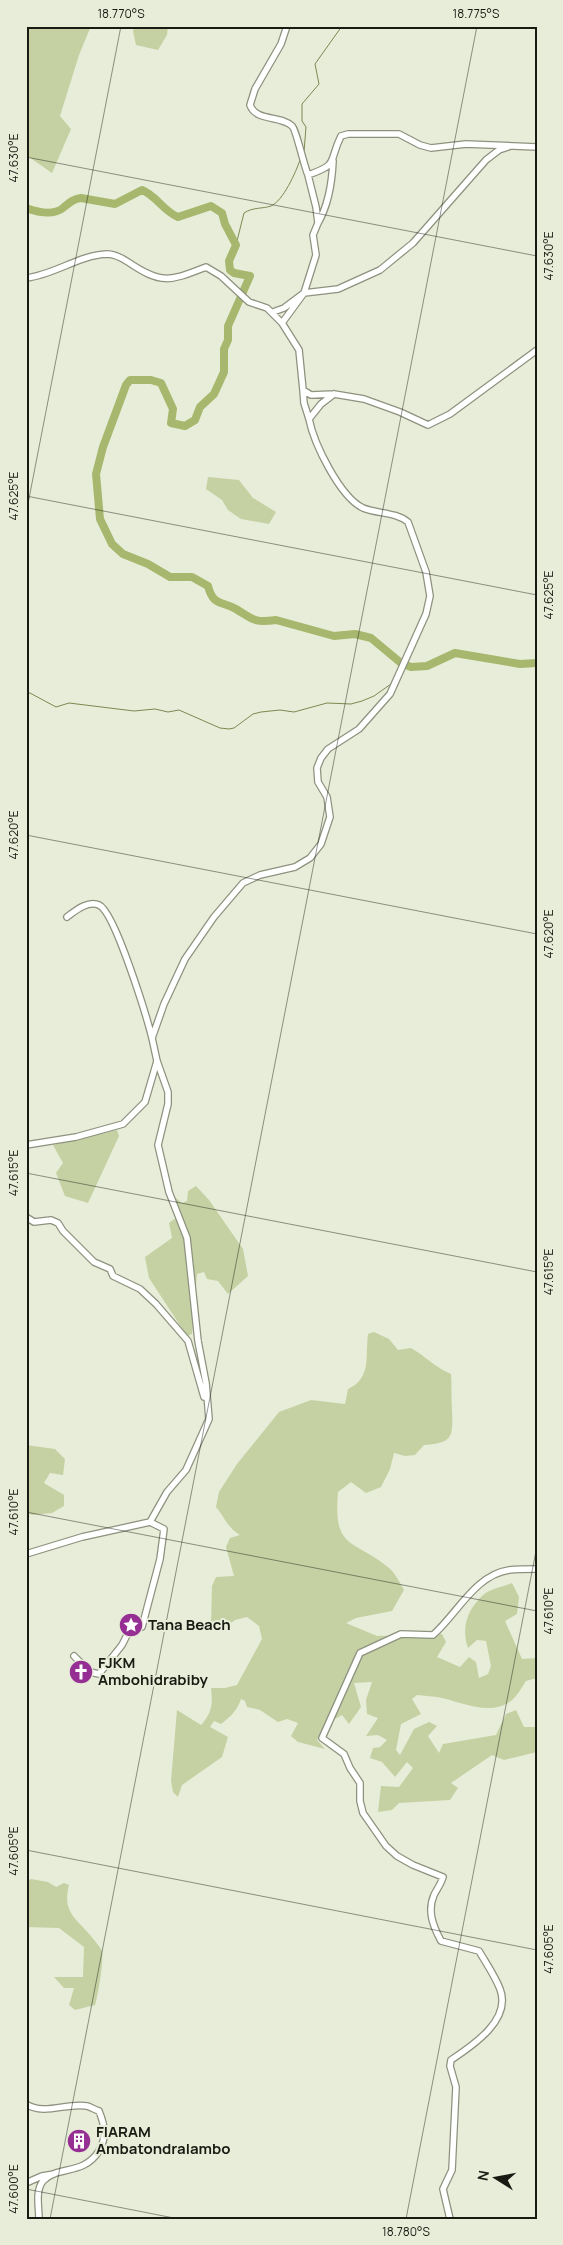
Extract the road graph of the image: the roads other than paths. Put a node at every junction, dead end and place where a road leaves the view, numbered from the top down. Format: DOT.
graph roads {
  1 [pos="287,26"];
  2 [pos="512,145"];
  3 [pos="537,147"];
  4 [pos="333,159"];
  5 [pos="308,175"];
  6 [pos="318,223"];
  7 [pos="26,278"];
  8 [pos="304,294"];
  9 [pos="273,312"];
  10 [pos="282,323"];
  11 [pos="537,350"];
  12 [pos="303,390"];
  13 [pos="334,394"];
  14 [pos="309,419"];
  15 [pos="67,917"];
  16 [pos="152,1038"];
  17 [pos="157,1061"];
  18 [pos="26,1145"];
  19 [pos="26,1217"];
  20 [pos="207,1408"];
  21 [pos="150,1522"];
  22 [pos="26,1554"];
  23 [pos="537,1569"];
  24 [pos="74,1656"];
  25 [pos="26,2104"];
  26 [pos="56,2173"];
  27 [pos="26,2183"];
  28 [pos="39,2219"];
  29 [pos="450,2219"];
  1 -- 5 [label="street"];
  2 -- 3 [label="street"];
  2 -- 4 [label="street"];
  2 -- 8 [label="street"];
  4 -- 5 [label="street"];
  4 -- 6 [label="street"];
  5 -- 6 [label="street"];
  6 -- 8 [label="street"];
  7 -- 9 [label="street"];
  8 -- 9 [label="street"];
  8 -- 10 [label="street"];
  9 -- 10 [label="street"];
  10 -- 12 [label="street"];
  11 -- 13 [label="street"];
  12 -- 13 [label="street"];
  12 -- 14 [label="street"];
  13 -- 14 [label="street"];
  14 -- 16 [label="street"];
  15 -- 16 [label="street"];
  16 -- 17 [label="street"];
  17 -- 18 [label="street"];
  17 -- 20 [label="street"];
  19 -- 20 [label="street"];
  20 -- 21 [label="street"];
  21 -- 22 [label="street"];
  21 -- 24 [label="street"];
  23 -- 29 [label="street"];
  25 -- 26 [label="street"];
  26 -- 27 [label="street"];
  26 -- 28 [label="street"];
}
